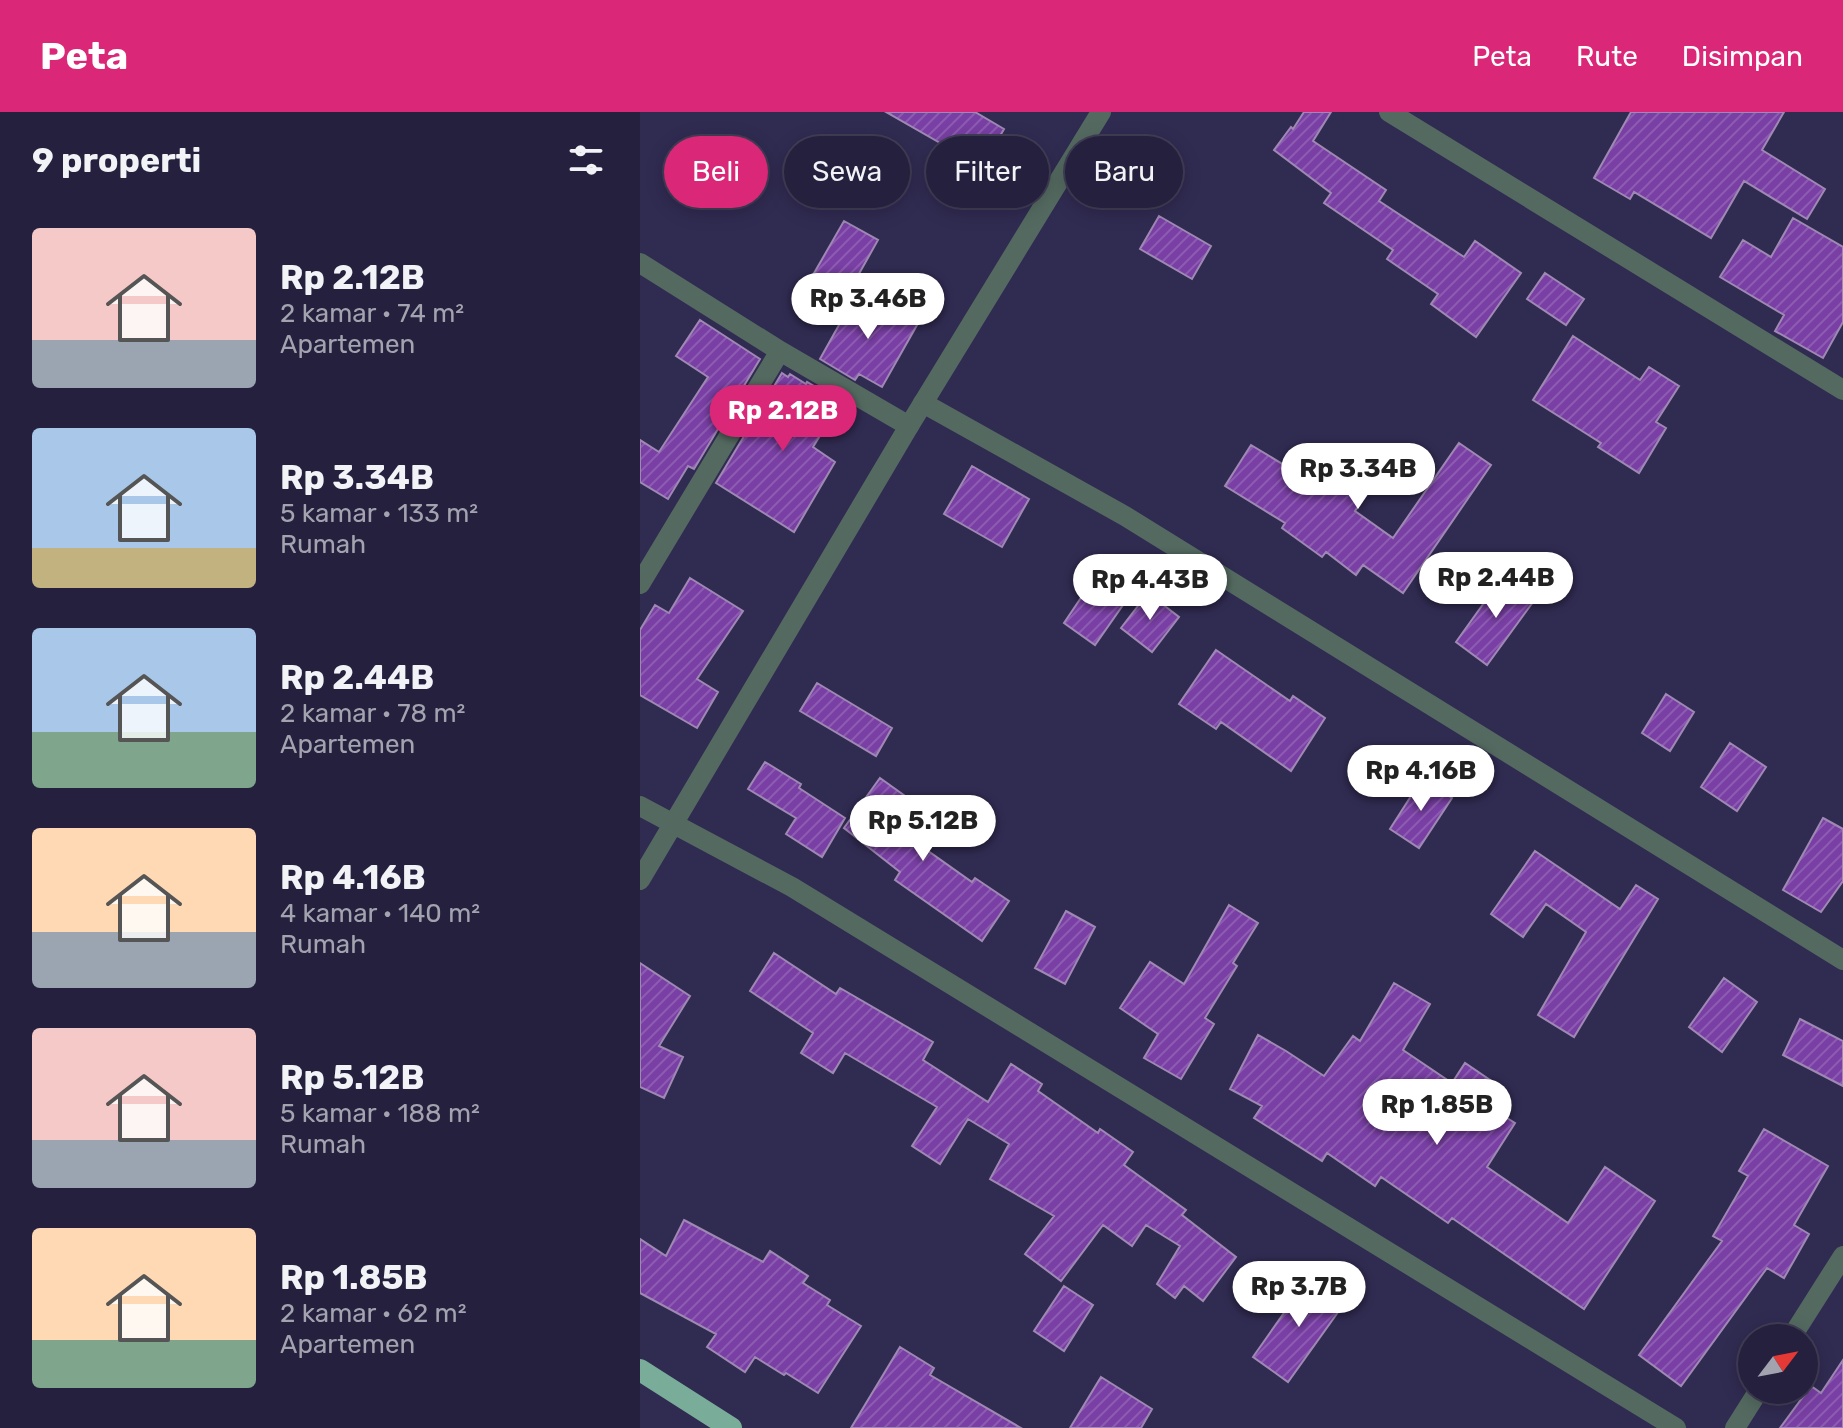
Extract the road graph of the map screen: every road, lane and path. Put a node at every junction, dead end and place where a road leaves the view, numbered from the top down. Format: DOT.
graph roads {
  1 [pos="1101,112"];
  2 [pos="1389,112"];
  3 [pos="640,263"];
  4 [pos="780,351"];
  5 [pos="1843,390"];
  6 [pos="923,403"];
  7 [pos="909,426"];
  8 [pos="640,584"];
  9 [pos="640,806"];
  10 [pos="672,825"];
  11 [pos="640,880"];
  12 [pos="1843,960"];
  13 [pos="1843,1256"];
  14 [pos="1800,1324"];
  15 [pos="640,1370"];
  16 [pos="1750,1404"];
  17 [pos="731,1428"];
  18 [pos="1676,1428"];
  19 [pos="1735,1428"];
  1 -- 6 [label="street"];
  2 -- 5 [label="street"];
  3 -- 4 [label="street"];
  4 -- 7 [label="street"];
  4 -- 8 [label="street"];
  6 -- 7 [label="street"];
  6 -- 12 [label="street"];
  7 -- 10 [label="street"];
  9 -- 10 [label="street"];
  10 -- 11 [label="street"];
  10 -- 18 [label="street"];
  13 -- 14 [label="street"];
  15 -- 17 [label="highway"];
  16 -- 19 [label="street"];
}
